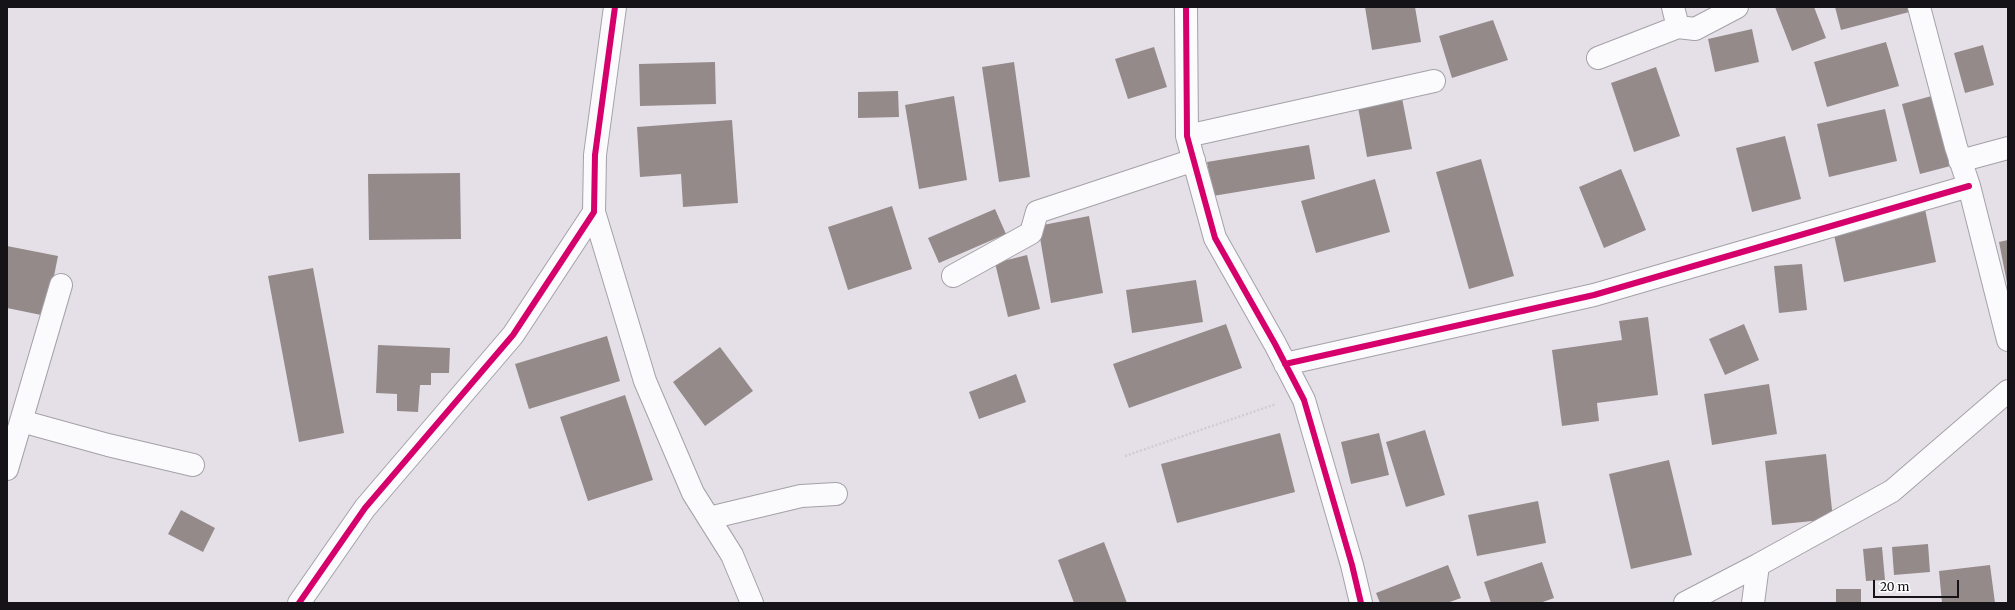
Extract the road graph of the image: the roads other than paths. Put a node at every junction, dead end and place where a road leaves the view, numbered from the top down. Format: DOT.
graph roads {
  1 [pos="615,7"];
  2 [pos="1186,7"];
  3 [pos="1737,7"];
  4 [pos="1919,7"];
  5 [pos="1675,17"];
  6 [pos="1598,58"];
  7 [pos="1434,81"];
  8 [pos="1187,136"];
  9 [pos="2008,148"];
  10 [pos="1194,160"];
  11 [pos="1960,161"];
  12 [pos="1969,186"];
  13 [pos="594,212"];
  14 [pos="953,276"];
  15 [pos="61,285"];
  16 [pos="2008,340"];
  17 [pos="1285,364"];
  18 [pos="2008,391"];
  19 [pos="21,421"];
  20 [pos="193,465"];
  21 [pos="7,469"];
  22 [pos="836,494"];
  23 [pos="709,518"];
  24 [pos="1758,566"];
  25 [pos="299,603"];
  26 [pos="752,603"];
  27 [pos="1361,603"];
  28 [pos="1685,603"];
  29 [pos="1753,603"];
  1 -- 13 [label="street"];
  2 -- 8 [label="street"];
  3 -- 5 [label="street"];
  4 -- 11 [label="street"];
  5 -- 6 [label="street"];
  7 -- 8 [label="street"];
  8 -- 10 [label="street"];
  9 -- 11 [label="street"];
  10 -- 14 [label="street"];
  10 -- 17 [label="street"];
  11 -- 12 [label="street"];
  12 -- 16 [label="street"];
  12 -- 17 [label="street"];
  13 -- 23 [label="street"];
  13 -- 25 [label="street"];
  15 -- 19 [label="street"];
  17 -- 27 [label="street"];
  18 -- 24 [label="street"];
  19 -- 20 [label="street"];
  19 -- 21 [label="street"];
  22 -- 23 [label="street"];
  23 -- 26 [label="street"];
  24 -- 28 [label="street"];
  24 -- 29 [label="street"];
}
